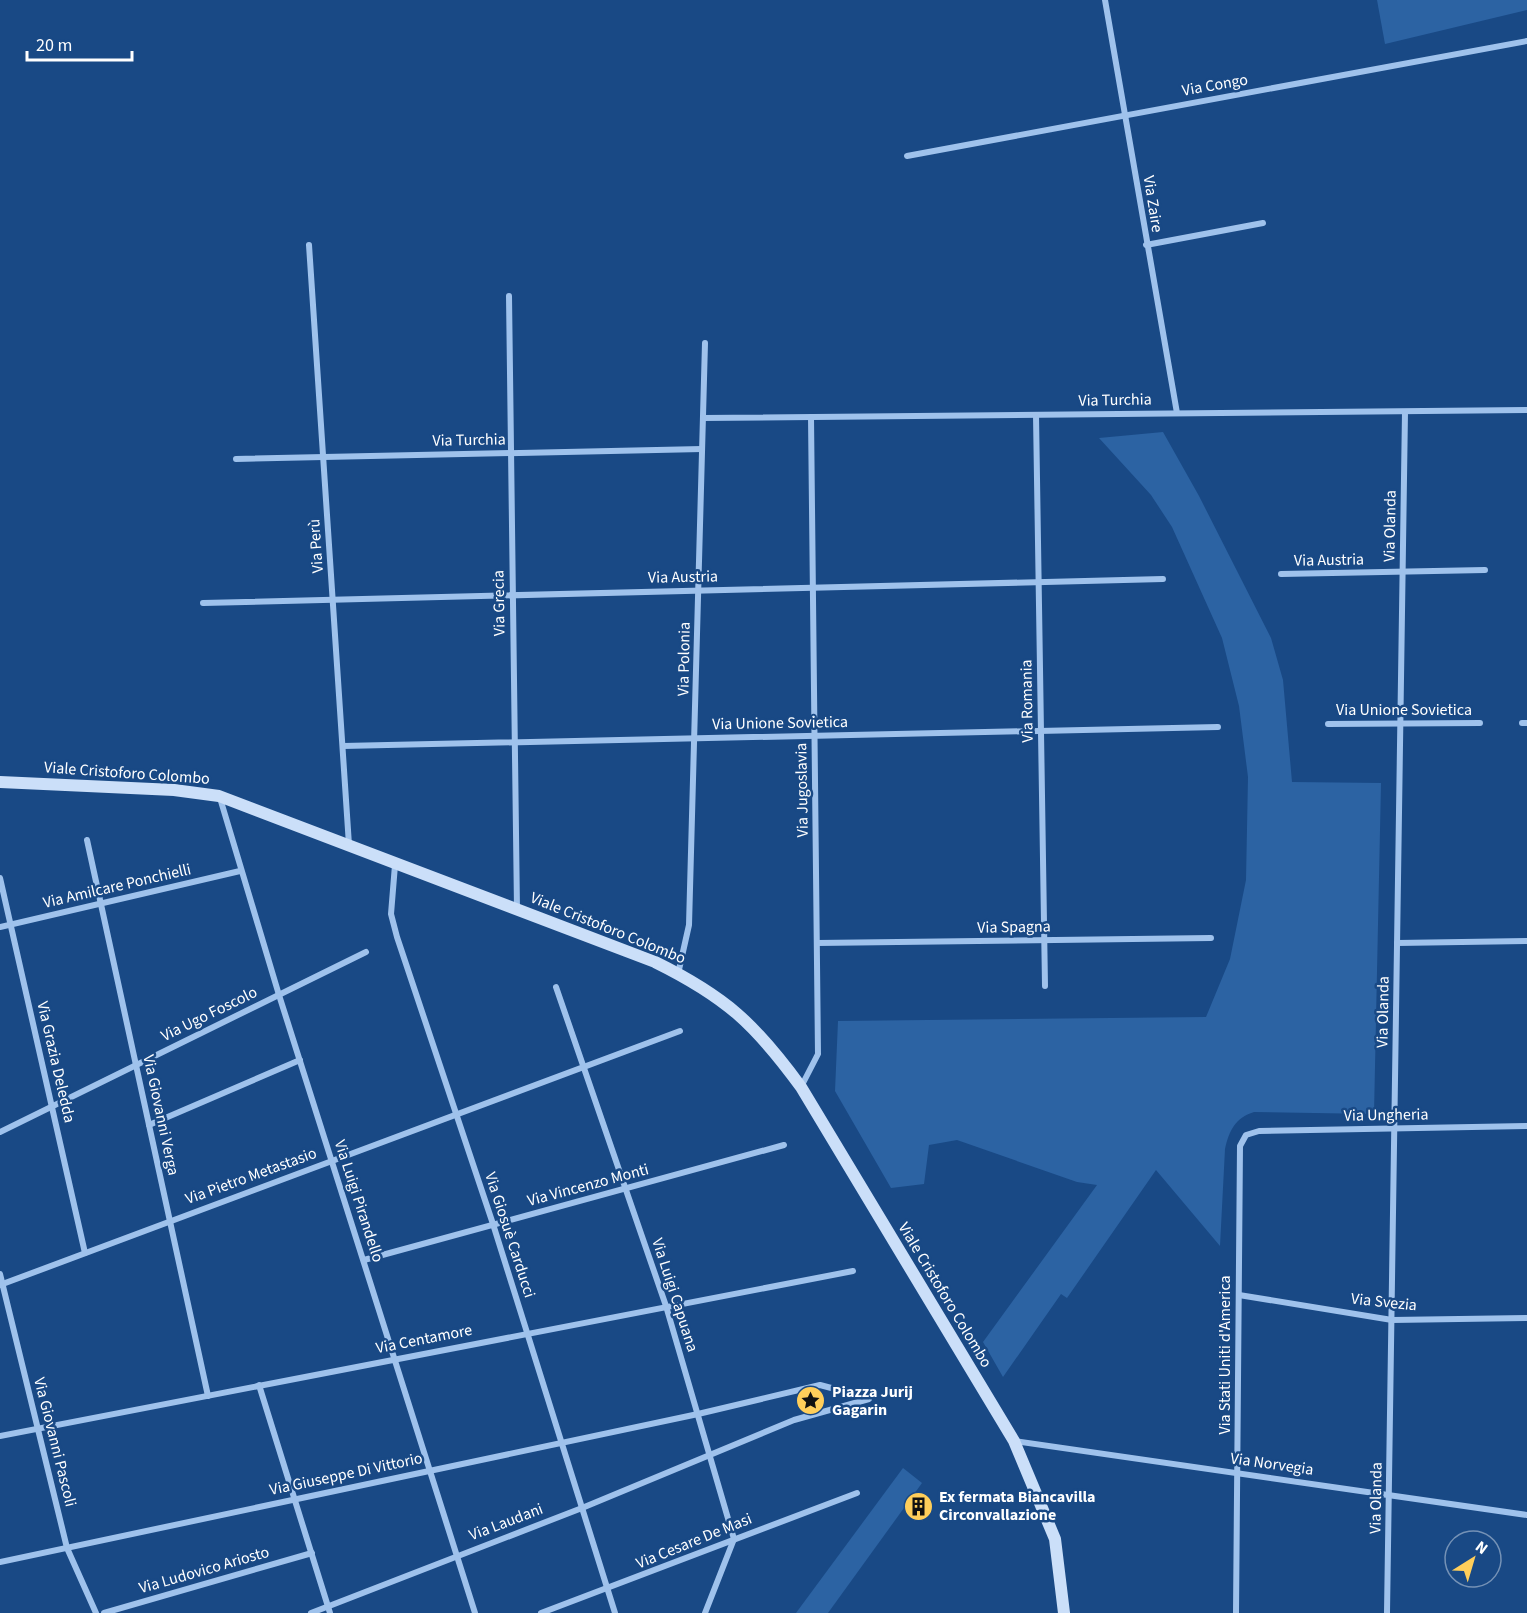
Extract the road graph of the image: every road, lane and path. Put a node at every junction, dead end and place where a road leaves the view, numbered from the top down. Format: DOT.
graph roads {
  1 [pos="1105,0"];
  2 [pos="1527,41"];
  3 [pos="1126,115"];
  4 [pos="907,156"];
  5 [pos="1263,223"];
  6 [pos="309,245"];
  7 [pos="1146,245"];
  8 [pos="509,296"];
  9 [pos="705,343"];
  10 [pos="1527,410"];
  11 [pos="1405,412"];
  12 [pos="1177,413"];
  13 [pos="1036,415"];
  14 [pos="812,417"];
  15 [pos="703,418"];
  16 [pos="702,449"];
  17 [pos="511,453"];
  18 [pos="324,457"];
  19 [pos="236,459"];
  20 [pos="1485,570"];
  21 [pos="1403,572"];
  22 [pos="1281,574"];
  23 [pos="1162,579"];
  24 [pos="1039,582"];
  25 [pos="813,587"];
  26 [pos="699,590"];
  27 [pos="513,595"];
  28 [pos="333,600"];
  29 [pos="203,603"];
  30 [pos="1480,723"];
  31 [pos="1328,724"];
  32 [pos="1401,724"];
  33 [pos="1218,727"];
  34 [pos="1041,731"];
  35 [pos="815,736"];
  36 [pos="696,739"];
  37 [pos="514,742"];
  38 [pos="343,746"];
  39 [pos="0,782"];
  40 [pos="219,796"];
  41 [pos="87,840"];
  42 [pos="349,845"];
  43 [pos="395,865"];
  44 [pos="240,872"];
  45 [pos="0,878"];
  46 [pos="102,903"];
  47 [pos="517,909"];
  48 [pos="11,924"];
  49 [pos="0,927"];
  50 [pos="1211,938"];
  51 [pos="1044,940"];
  52 [pos="1527,941"];
  53 [pos="817,943"];
  54 [pos="1397,943"];
  55 [pos="366,952"];
  56 [pos="678,974"];
  57 [pos="1045,986"];
  58 [pos="556,987"];
  59 [pos="279,995"];
  60 [pos="680,1031"];
  61 [pos="300,1060"];
  62 [pos="136,1065"];
  63 [pos="585,1067"];
  64 [pos="801,1087"];
  65 [pos="52,1107"];
  66 [pos="456,1114"];
  67 [pos="149,1125"];
  68 [pos="1527,1126"];
  69 [pos="1395,1129"];
  70 [pos="0,1132"];
  71 [pos="1246,1135"];
  72 [pos="784,1145"];
  73 [pos="333,1160"];
  74 [pos="626,1188"];
  75 [pos="170,1221"];
  76 [pos="493,1224"];
  77 [pos="85,1253"];
  78 [pos="364,1260"];
  79 [pos="854,1271"];
  80 [pos="0,1274"];
  81 [pos="1,1285"];
  82 [pos="1239,1295"];
  83 [pos="666,1306"];
  84 [pos="1527,1318"];
  85 [pos="1392,1320"];
  86 [pos="527,1333"];
  87 [pos="395,1359"];
  88 [pos="259,1385"];
  89 [pos="208,1396"];
  90 [pos="698,1414"];
  91 [pos="38,1428"];
  92 [pos="0,1436"];
  93 [pos="1014,1441"];
  94 [pos="562,1442"];
  95 [pos="709,1454"];
  96 [pos="430,1470"];
  97 [pos="1237,1473"];
  98 [pos="857,1493"];
  99 [pos="1390,1494"];
  100 [pos="295,1499"];
  101 [pos="582,1508"];
  102 [pos="1527,1515"];
  103 [pos="734,1539"];
  104 [pos="68,1548"];
  105 [pos="312,1552"];
  106 [pos="457,1556"];
  107 [pos="0,1562"];
  108 [pos="608,1589"];
  109 [pos="329,1610"];
  110 [pos="96,1613"];
  111 [pos="104,1613"];
  112 [pos="311,1613"];
  113 [pos="475,1613"];
  114 [pos="540,1613"];
  115 [pos="615,1613"];
  116 [pos="705,1613"];
  117 [pos="1064,1613"];
  118 [pos="1236,1613"];
  119 [pos="1387,1613"];
  1 -- 3 [label="street, Via Zaire"];
  2 -- 3 [label="street, Via Congo"];
  3 -- 4 [label="street, Via Congo"];
  3 -- 7 [label="street, Via Zaire"];
  5 -- 7 [label="street"];
  6 -- 18 [label="street, Via Perù"];
  7 -- 12 [label="street, Via Zaire"];
  8 -- 17 [label="street, Via Grecia"];
  9 -- 15 [label="street, Via Polonia"];
  10 -- 11 [label="street, Via Turchia"];
  11 -- 12 [label="street, Via Turchia"];
  11 -- 21 [label="street, Via Olanda"];
  12 -- 13 [label="street, Via Turchia"];
  13 -- 14 [label="street, Via Turchia"];
  13 -- 24 [label="street, Via Romania"];
  14 -- 15 [label="street, Via Turchia"];
  14 -- 25 [label="street, Via Jugoslavia"];
  15 -- 16 [label="street, Via Polonia"];
  16 -- 17 [label="street, Via Turchia"];
  16 -- 26 [label="street, Via Polonia"];
  17 -- 18 [label="street, Via Turchia"];
  17 -- 27 [label="street, Via Grecia"];
  18 -- 19 [label="street, Via Turchia"];
  18 -- 28 [label="street, Via Perù"];
  20 -- 21 [label="street, Via Austria"];
  21 -- 22 [label="street, Via Austria"];
  21 -- 32 [label="street, Via Olanda"];
  23 -- 24 [label="street, Via Austria"];
  24 -- 25 [label="street, Via Austria"];
  24 -- 34 [label="street, Via Romania"];
  25 -- 26 [label="street, Via Austria"];
  25 -- 35 [label="street, Via Jugoslavia"];
  26 -- 27 [label="street, Via Austria"];
  26 -- 36 [label="street, Via Polonia"];
  27 -- 28 [label="street, Via Austria"];
  27 -- 37 [label="street, Via Grecia"];
  28 -- 29 [label="street, Via Austria"];
  28 -- 38 [label="street, Via Perù"];
  30 -- 32 [label="street, Via Unione Sovietica"];
  31 -- 32 [label="street, Via Unione Sovietica"];
  32 -- 54 [label="street, Via Olanda"];
  33 -- 34 [label="street, Via Unione Sovietica"];
  34 -- 35 [label="street, Via Unione Sovietica"];
  34 -- 51 [label="street, Via Romania"];
  35 -- 36 [label="street, Via Unione Sovietica"];
  35 -- 53 [label="street, Via Jugoslavia"];
  36 -- 37 [label="street, Via Unione Sovietica"];
  36 -- 56 [label="street, Via Polonia"];
  37 -- 38 [label="street, Via Unione Sovietica"];
  37 -- 47 [label="street, Via Grecia"];
  38 -- 42 [label="street, Via Perù"];
  39 -- 40 [label="street, Viale Cristoforo Colombo"];
  40 -- 42 [label="street, Viale Cristoforo Colombo"];
  40 -- 44 [label="street, Via Luigi Pirandello"];
  41 -- 46 [label="street, Via Giovanni Verga"];
  42 -- 43 [label="street, Viale Cristoforo Colombo"];
  43 -- 47 [label="street, Viale Cristoforo Colombo"];
  43 -- 66 [label="street, Via Giosuè Carducci"];
  44 -- 46 [label="street, Via Amilcare Ponchielli"];
  44 -- 59 [label="street, Via Luigi Pirandello"];
  45 -- 48 [label="street, Via Grazia Deledda"];
  46 -- 48 [label="street, Via Amilcare Ponchielli"];
  46 -- 62 [label="street, Via Giovanni Verga"];
  47 -- 56 [label="street, Viale Cristoforo Colombo"];
  48 -- 49 [label="street, Via Amilcare Ponchielli"];
  48 -- 65 [label="street, Via Grazia Deledda"];
  50 -- 51 [label="street, Via Spagna"];
  51 -- 53 [label="street, Via Spagna"];
  51 -- 57 [label="street, Via Romania"];
  52 -- 54 [label="street"];
  53 -- 64 [label="street, Via Jugoslavia"];
  54 -- 69 [label="street, Via Olanda"];
  55 -- 59 [label="street, Via Ugo Foscolo"];
  56 -- 64 [label="street, Viale Cristoforo Colombo"];
  58 -- 63 [label="street, Via Luigi Capuana"];
  59 -- 61 [label="street, Via Luigi Pirandello"];
  59 -- 62 [label="street, Via Ugo Foscolo"];
  60 -- 63 [label="street, Via Pietro Metastasio"];
  61 -- 67 [label="street"];
  61 -- 73 [label="street, Via Luigi Pirandello"];
  62 -- 65 [label="street, Via Ugo Foscolo"];
  62 -- 67 [label="street, Via Giovanni Verga"];
  63 -- 66 [label="street, Via Pietro Metastasio"];
  63 -- 74 [label="street, Via Luigi Capuana"];
  64 -- 93 [label="street, Viale Cristoforo Colombo"];
  65 -- 70 [label="street, Via Ugo Foscolo"];
  65 -- 77 [label="street, Via Grazia Deledda"];
  66 -- 73 [label="street, Via Pietro Metastasio"];
  66 -- 76 [label="street, Via Giosuè Carducci"];
  67 -- 75 [label="street, Via Giovanni Verga"];
  68 -- 69 [label="street, Via Ungheria"];
  69 -- 71 [label="street, Via Ungheria"];
  69 -- 85 [label="street, Via Olanda"];
  71 -- 82 [label="street, Via Stati Uniti d'America"];
  72 -- 74 [label="street, Via Vincenzo Monti"];
  73 -- 75 [label="street, Via Pietro Metastasio"];
  73 -- 78 [label="street, Via Luigi Pirandello"];
  74 -- 76 [label="street, Via Vincenzo Monti"];
  74 -- 83 [label="street, Via Luigi Capuana"];
  75 -- 77 [label="street, Via Pietro Metastasio"];
  75 -- 89 [label="street, Via Giovanni Verga"];
  76 -- 78 [label="street, Via Vincenzo Monti"];
  76 -- 86 [label="street, Via Giosuè Carducci"];
  77 -- 81 [label="street, Via Pietro Metastasio"];
  78 -- 87 [label="street, Via Luigi Pirandello"];
  79 -- 83 [label="street, Via Centamore"];
  80 -- 81 [label="street, Via Giovanni Pascoli"];
  81 -- 91 [label="street, Via Giovanni Pascoli"];
  82 -- 85 [label="street, Via Svezia"];
  82 -- 97 [label="street, Via Stati Uniti d'America"];
  83 -- 86 [label="street, Via Centamore"];
  83 -- 90 [label="street, Via Luigi Capuana"];
  84 -- 85 [label="street, Via Svezia"];
  85 -- 99 [label="street, Via Olanda"];
  86 -- 87 [label="street, Via Centamore"];
  86 -- 94 [label="street, Via Giosuè Carducci"];
  87 -- 88 [label="street, Via Centamore"];
  87 -- 96 [label="street, Via Luigi Pirandello"];
  88 -- 89 [label="street, Via Centamore"];
  88 -- 100 [label="street"];
  89 -- 91 [label="street, Via Centamore"];
  90 -- 94 [label="street, Via Giuseppe Di Vittorio"];
  90 -- 95 [label="street, Via Luigi Capuana"];
  90 -- 95 [label="street, Via Giuseppe Di Vittorio"];
  91 -- 92 [label="street, Via Centamore"];
  91 -- 104 [label="street, Via Giovanni Pascoli"];
  93 -- 97 [label="street, Via Norvegia"];
  93 -- 117 [label="street, Viale Cristoforo Colombo"];
  94 -- 96 [label="street, Via Giuseppe Di Vittorio"];
  94 -- 101 [label="street, Via Giosuè Carducci"];
  95 -- 101 [label="street, Via Laudani"];
  95 -- 103 [label="street, Via Luigi Capuana"];
  96 -- 100 [label="street, Via Giuseppe Di Vittorio"];
  96 -- 106 [label="street, Via Luigi Pirandello"];
  97 -- 99 [label="street, Via Norvegia"];
  97 -- 118 [label="street, Via Stati Uniti d'America"];
  98 -- 103 [label="street, Via Cesare De Masi"];
  99 -- 102 [label="street, Via Norvegia"];
  99 -- 119 [label="street, Via Olanda"];
  100 -- 104 [label="street, Via Giuseppe Di Vittorio"];
  100 -- 105 [label="street"];
  101 -- 106 [label="street, Via Laudani"];
  101 -- 108 [label="street, Via Giosuè Carducci"];
  103 -- 108 [label="street, Via Cesare De Masi"];
  103 -- 116 [label="street"];
  104 -- 107 [label="street, Via Giuseppe Di Vittorio"];
  104 -- 110 [label="street, Via Giovanni Pascoli"];
  105 -- 109 [label="street"];
  105 -- 111 [label="street, Via Ludovico Ariosto"];
  106 -- 109 [label="street, Via Laudani"];
  106 -- 113 [label="street, Via Luigi Pirandello"];
  108 -- 114 [label="street, Via Cesare De Masi"];
  108 -- 115 [label="street, Via Giosuè Carducci"];
  109 -- 112 [label="street, Via Laudani"];
}
